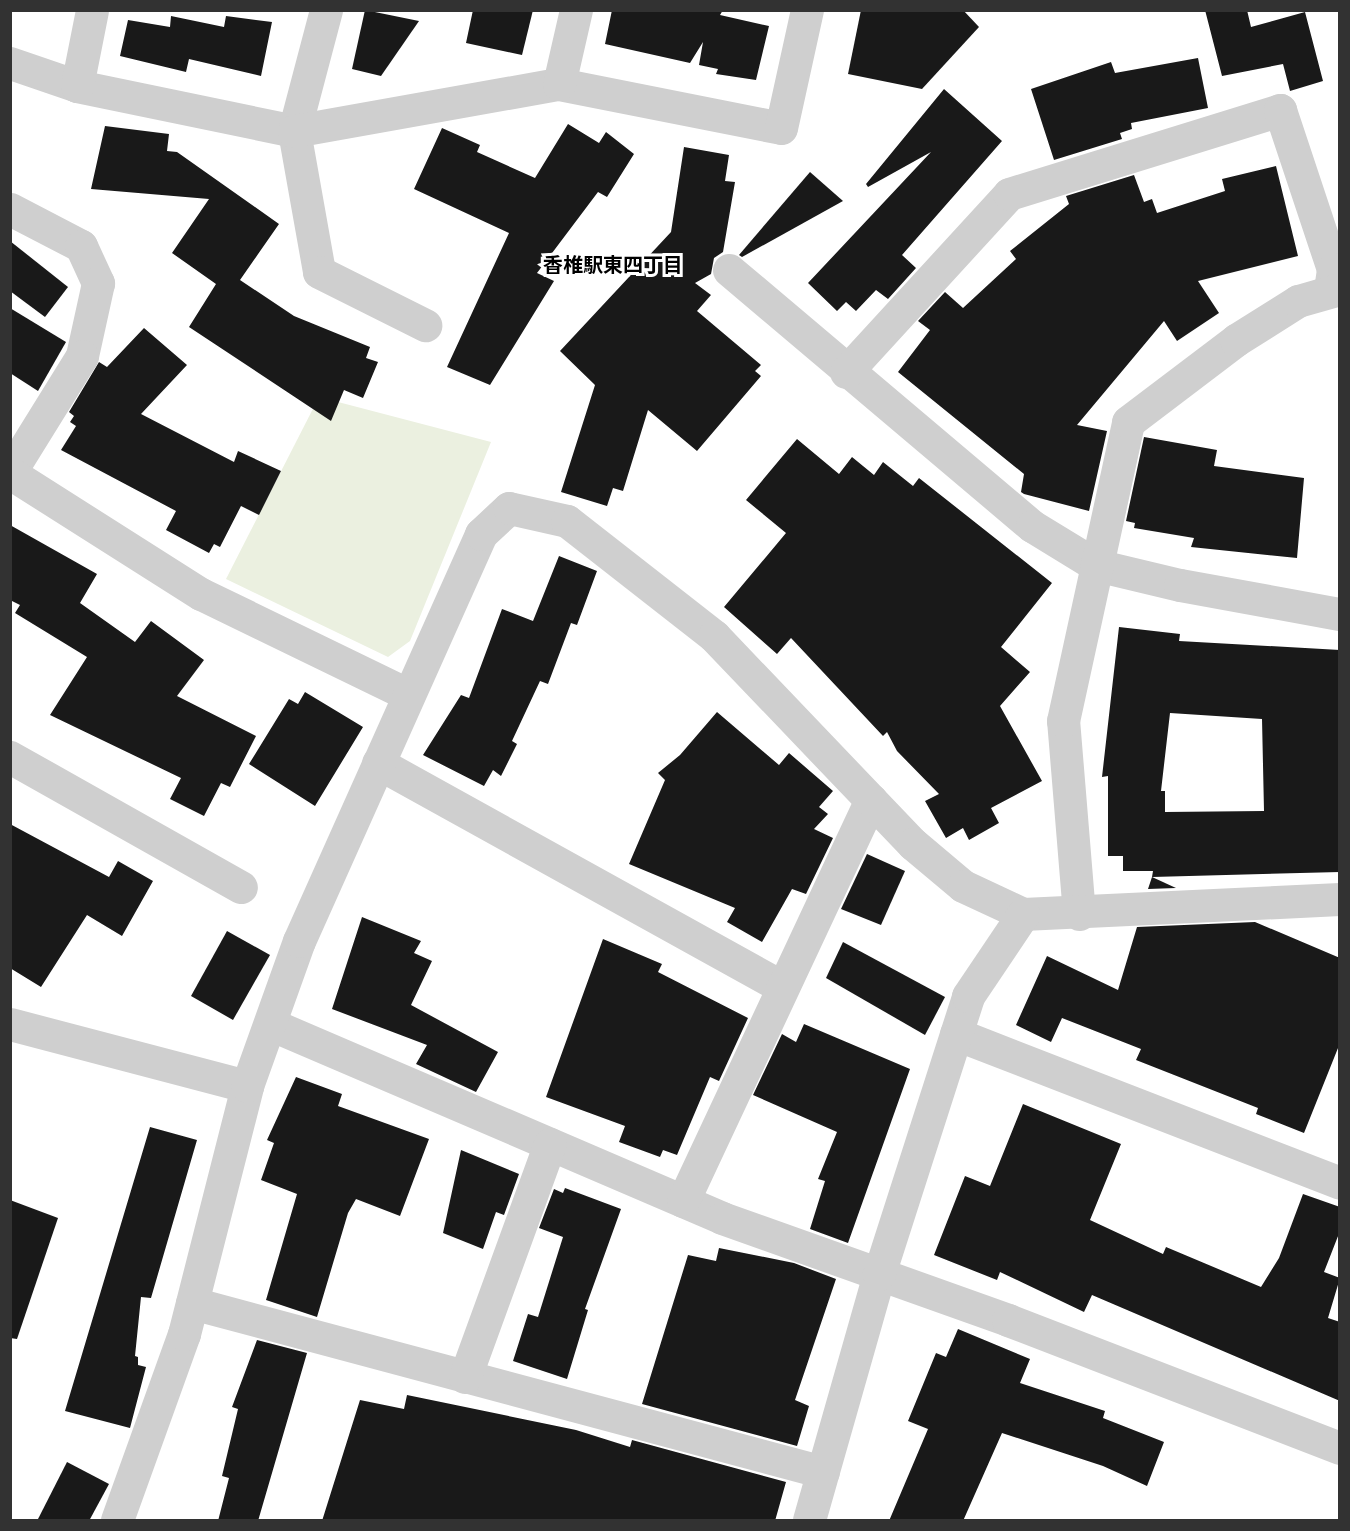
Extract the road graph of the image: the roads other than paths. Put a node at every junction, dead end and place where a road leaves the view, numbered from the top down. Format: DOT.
graph roads {
  1 [pos="92,10"];
  2 [pos="326,10"];
  3 [pos="576,10"];
  4 [pos="807,10"];
  5 [pos="10,63"];
  6 [pos="559,84"];
  7 [pos="77,86"];
  8 [pos="294,131"];
  9 [pos="10,209"];
  10 [pos="729,270"];
  11 [pos="1335,290"];
  12 [pos="425,326"];
  13 [pos="846,372"];
  14 [pos="10,472"];
  15 [pos="1096,565"];
  16 [pos="1340,614"];
  17 [pos="407,694"];
  18 [pos="10,757"];
  19 [pos="378,764"];
  20 [pos="871,800"];
  21 [pos="241,887"];
  22 [pos="1340,899"];
  23 [pos="1023,914"];
  24 [pos="1079,914"];
  25 [pos="782,987"];
  26 [pos="10,1024"];
  27 [pos="270,1024"];
  28 [pos="956,1034"];
  29 [pos="247,1086"];
  30 [pos="550,1144"];
  31 [pos="1340,1184"];
  32 [pos="683,1201"];
  33 [pos="879,1274"];
  34 [pos="192,1303"];
  35 [pos="465,1377"];
  36 [pos="1340,1448"];
  37 [pos="823,1472"];
  38 [pos="120,1520"];
  39 [pos="810,1521"];
  1 -- 7 [label="street"];
  2 -- 8 [label="street"];
  3 -- 6 [label="street"];
  4 -- 6 [label="street"];
  5 -- 7 [label="street"];
  6 -- 8 [label="street"];
  7 -- 8 [label="street"];
  8 -- 12 [label="street"];
  9 -- 14 [label="street"];
  10 -- 13 [label="street"];
  11 -- 13 [label="street"];
  11 -- 15 [label="street"];
  13 -- 15 [label="street"];
  14 -- 17 [label="street"];
  15 -- 16 [label="street"];
  15 -- 24 [label="street"];
  17 -- 19 [label="street"];
  17 -- 20 [label="street"];
  18 -- 21 [label="street"];
  19 -- 25 [label="street"];
  19 -- 27 [label="street"];
  20 -- 23 [label="street"];
  20 -- 25 [label="street"];
  22 -- 24 [label="street"];
  23 -- 24 [label="street"];
  23 -- 28 [label="street"];
  25 -- 32 [label="street"];
  26 -- 29 [label="street"];
  27 -- 29 [label="street"];
  27 -- 30 [label="street"];
  28 -- 31 [label="street"];
  28 -- 33 [label="street"];
  29 -- 34 [label="street"];
  30 -- 32 [label="street"];
  30 -- 35 [label="street"];
  32 -- 33 [label="street"];
  33 -- 36 [label="street"];
  33 -- 37 [label="street"];
  34 -- 35 [label="street"];
  34 -- 38 [label="street"];
  35 -- 37 [label="street"];
  37 -- 39 [label="street"];
}
